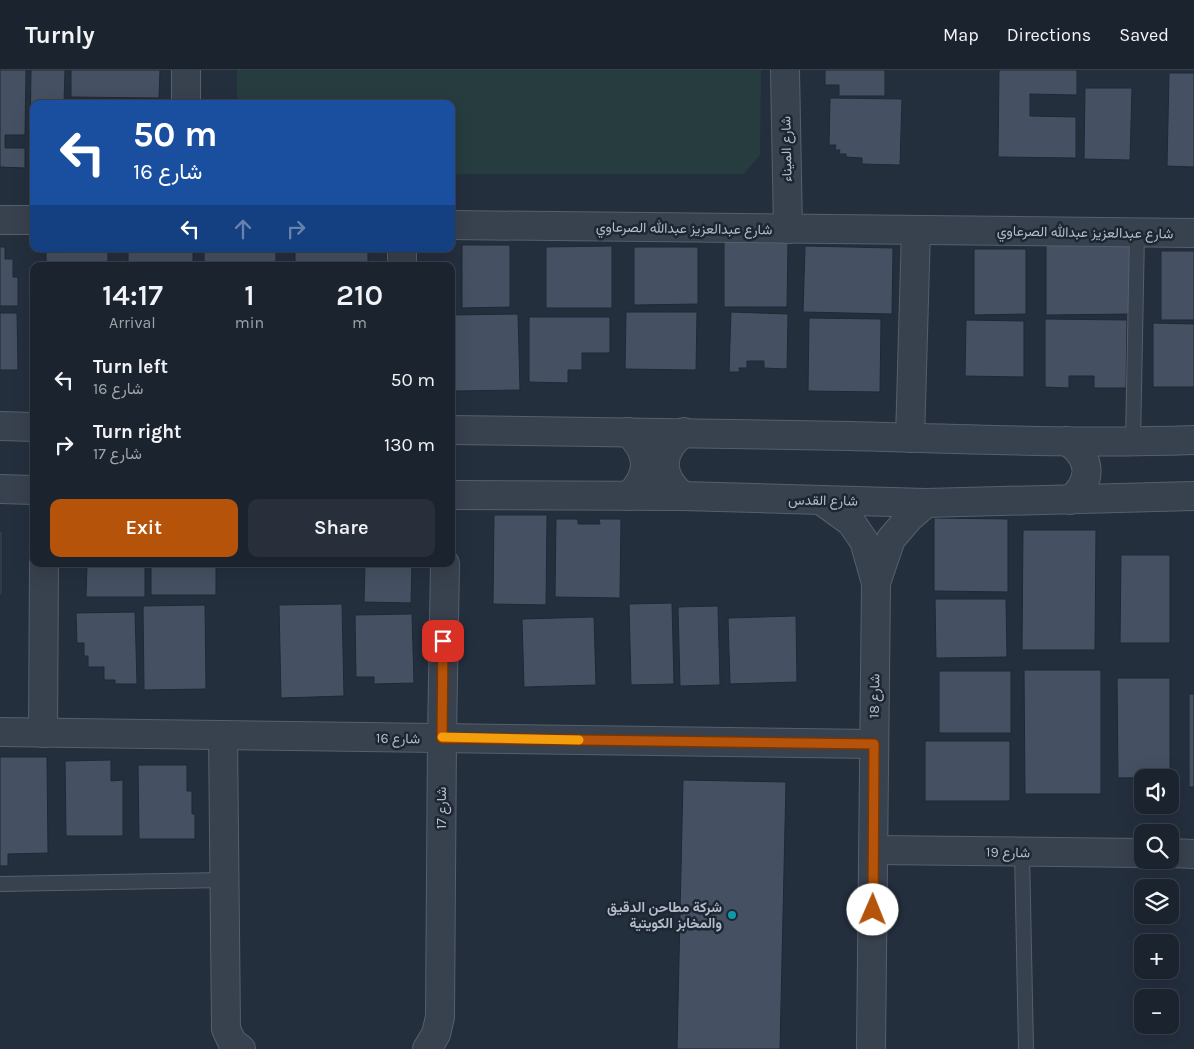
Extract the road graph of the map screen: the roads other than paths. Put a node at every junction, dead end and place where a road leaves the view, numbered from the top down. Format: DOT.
graph roads {
  1 [pos="186,70"];
  2 [pos="785,70"];
  3 [pos="186,100"];
  4 [pos="0,220"];
  5 [pos="30,220"];
  6 [pos="455,225"];
  7 [pos="788,229"];
  8 [pos="916,230"];
  9 [pos="1138,233"];
  10 [pos="1194,233"];
  11 [pos="0,426"];
  12 [pos="30,427"];
  13 [pos="455,430"];
  14 [pos="628,432"];
  15 [pos="684,432"];
  16 [pos="910,438"];
  17 [pos="1194,440"];
  18 [pos="1067,441"];
  19 [pos="1133,442"];
  20 [pos="0,489"];
  21 [pos="30,490"];
  22 [pos="455,494"];
  23 [pos="629,496"];
  24 [pos="683,496"];
  25 [pos="1194,496"];
  26 [pos="822,500"];
  27 [pos="1070,500"];
  28 [pos="926,502"];
  29 [pos="44,567"];
  30 [pos="445,567"];
  31 [pos="876,583"];
  32 [pos="0,732"];
  33 [pos="43,733"];
  34 [pos="223,735"];
  35 [pos="442,738"];
  36 [pos="874,744"];
  37 [pos="874,850"];
  38 [pos="1022,852"];
  39 [pos="1134,853"];
  40 [pos="1179,853"];
  41 [pos="1194,854"];
  42 [pos="224,880"];
  43 [pos="0,884"];
  44 [pos="241,1049"];
  45 [pos="427,1049"];
  46 [pos="871,1049"];
  47 [pos="1026,1049"];
  1 -- 3 [label="street"];
  2 -- 7 [label="street, شارع الميناء"];
  4 -- 5 [label="street"];
  6 -- 7 [label="street, شارع عبدالعزيز عبدالله الصرعاوي"];
  7 -- 8 [label="street, شارع عبدالعزيز عبدالله الصرعاوي"];
  8 -- 9 [label="street, شارع عبدالعزيز عبدالله الصرعاوي"];
  8 -- 16 [label="street"];
  9 -- 10 [label="street, شارع عبدالعزيز عبدالله الصرعاوي"];
  9 -- 19 [label="lane"];
  11 -- 12 [label="street"];
  13 -- 14 [label="street"];
  14 -- 15 [label="street"];
  14 -- 23 [label="street"];
  15 -- 16 [label="street"];
  15 -- 24 [label="street"];
  16 -- 18 [label="street"];
  17 -- 19 [label="street"];
  18 -- 19 [label="street"];
  18 -- 27 [label="street"];
  20 -- 21 [label="street"];
  22 -- 23 [label="street, شارع القدس"];
  23 -- 24 [label="street, شارع القدس"];
  24 -- 26 [label="street, شارع القدس"];
  25 -- 27 [label="street, شارع القدس"];
  26 -- 28 [label="street, شارع القدس"];
  26 -- 31 [label="street, شارع 18"];
  27 -- 28 [label="street, شارع القدس"];
  28 -- 31 [label="street, شارع 18"];
  29 -- 33 [label="street"];
  30 -- 35 [label="street, شارع 17"];
  31 -- 36 [label="street, شارع 18"];
  32 -- 33 [label="street, شارع 16"];
  33 -- 34 [label="street, شارع 16"];
  34 -- 35 [label="street, شارع 16"];
  34 -- 42 [label="street"];
  35 -- 36 [label="street, شارع 16"];
  35 -- 45 [label="street, شارع 17"];
  36 -- 37 [label="street, شارع 18"];
  37 -- 38 [label="street, شارع 19"];
  37 -- 46 [label="street, شارع 18"];
  38 -- 39 [label="street, شارع 19"];
  38 -- 47 [label="lane"];
  40 -- 41 [label="street"];
  42 -- 43 [label="lane"];
  42 -- 44 [label="street"];
}
